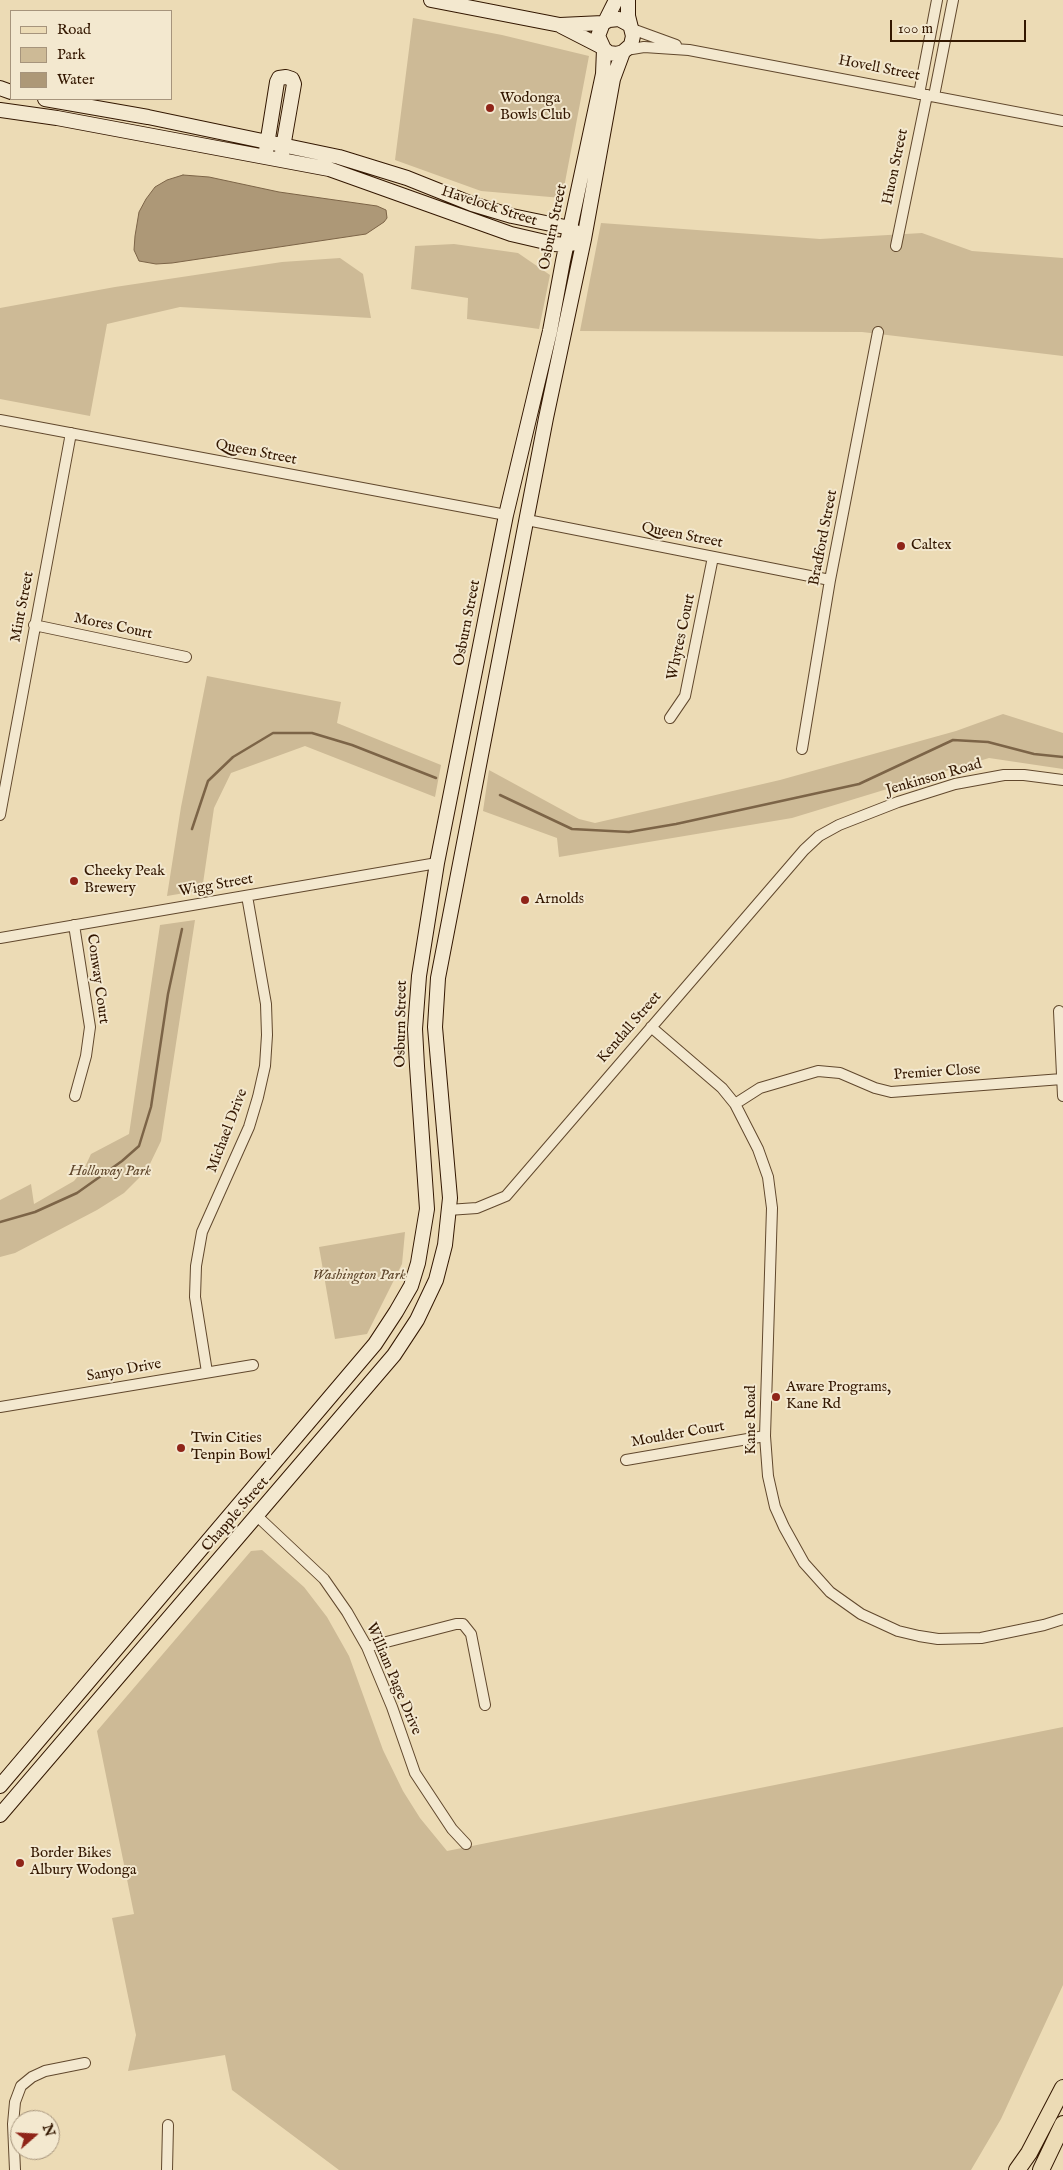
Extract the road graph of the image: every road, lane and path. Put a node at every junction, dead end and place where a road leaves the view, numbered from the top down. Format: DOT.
graph roads {
  1 [pos="431,0"];
  2 [pos="616,0"];
  3 [pos="628,0"];
  4 [pos="936,2"];
  5 [pos="952,3"];
  6 [pos="604,23"];
  7 [pos="560,25"];
  8 [pos="631,27"];
  9 [pos="931,28"];
  10 [pos="947,30"];
  11 [pos="603,48"];
  12 [pos="689,50"];
  13 [pos="625,51"];
  14 [pos="927,95"];
  15 [pos="49,100"];
  16 [pos="60,102"];
  17 [pos="0,110"];
  18 [pos="57,118"];
  19 [pos="1063,122"];
  20 [pos="266,141"];
  21 [pos="283,145"];
  22 [pos="265,156"];
  23 [pos="281,159"];
  24 [pos="570,228"];
  25 [pos="584,239"];
  26 [pos="566,245"];
  27 [pos="896,246"];
  28 [pos="878,332"];
  29 [pos="0,420"];
  30 [pos="71,433"];
  31 [pos="506,515"];
  32 [pos="527,520"];
  33 [pos="714,557"];
  34 [pos="830,580"];
  35 [pos="34,626"];
  36 [pos="186,657"];
  37 [pos="670,718"];
  38 [pos="802,749"];
  39 [pos="1063,780"];
  40 [pos="0,816"];
  41 [pos="819,836"];
  42 [pos="437,863"];
  43 [pos="462,863"];
  44 [pos="247,896"];
  45 [pos="74,925"];
  46 [pos="0,938"];
  47 [pos="1059,1011"];
  48 [pos="651,1027"];
  49 [pos="1062,1079"];
  50 [pos="75,1096"];
  51 [pos="1063,1096"];
  52 [pos="735,1104"];
  53 [pos="427,1209"];
  54 [pos="448,1210"];
  55 [pos="253,1365"];
  56 [pos="207,1372"];
  57 [pos="0,1407"];
  58 [pos="765,1436"];
  59 [pos="626,1460"];
  60 [pos="239,1503"];
  61 [pos="257,1516"];
  62 [pos="1063,1619"];
  63 [pos="367,1647"];
  64 [pos="485,1705"];
  65 [pos="0,1786"];
  66 [pos="0,1815"];
  67 [pos="466,1844"];
  68 [pos="85,2063"];
  69 [pos="1063,2088"];
  70 [pos="1063,2124"];
  71 [pos="168,2125"];
  72 [pos="15,2170"];
  73 [pos="167,2170"];
  74 [pos="1017,2170"];
  75 [pos="1041,2170"];
  1 -- 7 [label="street"];
  2 -- 6 [label="street"];
  3 -- 8 [label="street"];
  4 -- 5 [label="street"];
  4 -- 9 [label="street, Huon Street"];
  5 -- 10 [label="street, Huon Street"];
  6 -- 7 [label="street"];
  6 -- 8 [label="street"];
  6 -- 11 [label="street"];
  7 -- 11 [label="street"];
  8 -- 12 [label="street, Hovell Street"];
  8 -- 13 [label="street"];
  9 -- 10 [label="street"];
  9 -- 14 [label="street, Huon Street"];
  10 -- 14 [label="street, Huon Street"];
  11 -- 13 [label="street"];
  11 -- 24 [label="street, Osburn Street"];
  12 -- 13 [label="street, Hovell Street"];
  12 -- 14 [label="street, Hovell Street"];
  13 -- 25 [label="street, Osburn Street"];
  14 -- 19 [label="street, Hovell Street"];
  14 -- 27 [label="street, Huon Street"];
  15 -- 16 [label="street, Havelock Street"];
  16 -- 18 [label="street"];
  16 -- 20 [label="street, Havelock Street"];
  17 -- 18 [label="street, Havelock Street"];
  18 -- 22 [label="street, Havelock Street"];
  20 -- 21 [label="street, Havelock Street"];
  20 -- 21 [label="street"];
  20 -- 22 [label="street"];
  21 -- 23 [label="street"];
  21 -- 24 [label="street, Havelock Street"];
  22 -- 23 [label="street, Havelock Street"];
  23 -- 26 [label="street, Havelock Street"];
  24 -- 25 [label="street, Havelock Street"];
  24 -- 26 [label="street, Osburn Street"];
  25 -- 26 [label="street, Havelock Street"];
  25 -- 32 [label="street, Osburn Street"];
  26 -- 31 [label="street, Osburn Street"];
  28 -- 34 [label="street, Bradford Street"];
  29 -- 30 [label="street, Queen Street"];
  30 -- 31 [label="street, Queen Street"];
  30 -- 35 [label="street, Mint Street"];
  31 -- 32 [label="street"];
  31 -- 42 [label="street, Osburn Street"];
  32 -- 33 [label="street, Queen Street"];
  32 -- 43 [label="street, Osburn Street"];
  33 -- 34 [label="street, Queen Street"];
  33 -- 37 [label="street, Whytes Court"];
  34 -- 38 [label="street, Bradford Street"];
  35 -- 36 [label="street, Mores Court"];
  35 -- 40 [label="street, Mint Street"];
  39 -- 41 [label="street, Jenkinson Road"];
  41 -- 48 [label="street, Kendall Street"];
  42 -- 43 [label="street"];
  42 -- 44 [label="street, Wigg Street"];
  42 -- 53 [label="street, Osburn Street"];
  43 -- 54 [label="street, Osburn Street"];
  44 -- 45 [label="street, Wigg Street"];
  44 -- 56 [label="street, Michael Drive"];
  45 -- 46 [label="street, Wigg Street"];
  45 -- 50 [label="street, Conway Court"];
  47 -- 49 [label="street"];
  48 -- 52 [label="street, Kane Road"];
  48 -- 54 [label="street, Kendall Street"];
  49 -- 51 [label="street"];
  49 -- 52 [label="street, Premier Close"];
  52 -- 58 [label="street, Kane Road"];
  53 -- 54 [label="street"];
  53 -- 60 [label="street, Chapple Street"];
  54 -- 61 [label="street, Chapple Street"];
  55 -- 56 [label="street, Sanyo Drive"];
  56 -- 57 [label="street, Sanyo Drive"];
  58 -- 59 [label="street, Moulder Court"];
  58 -- 62 [label="street, Kane Road"];
  60 -- 61 [label="street"];
  60 -- 65 [label="street, Chapple Street"];
  61 -- 63 [label="street, William Page Drive"];
  61 -- 66 [label="street, Chapple Street"];
  63 -- 64 [label="street"];
  63 -- 67 [label="street, William Page Drive"];
  68 -- 72 [label="street"];
  69 -- 74 [label="main road"];
  70 -- 75 [label="main road"];
  71 -- 73 [label="street"];
}
